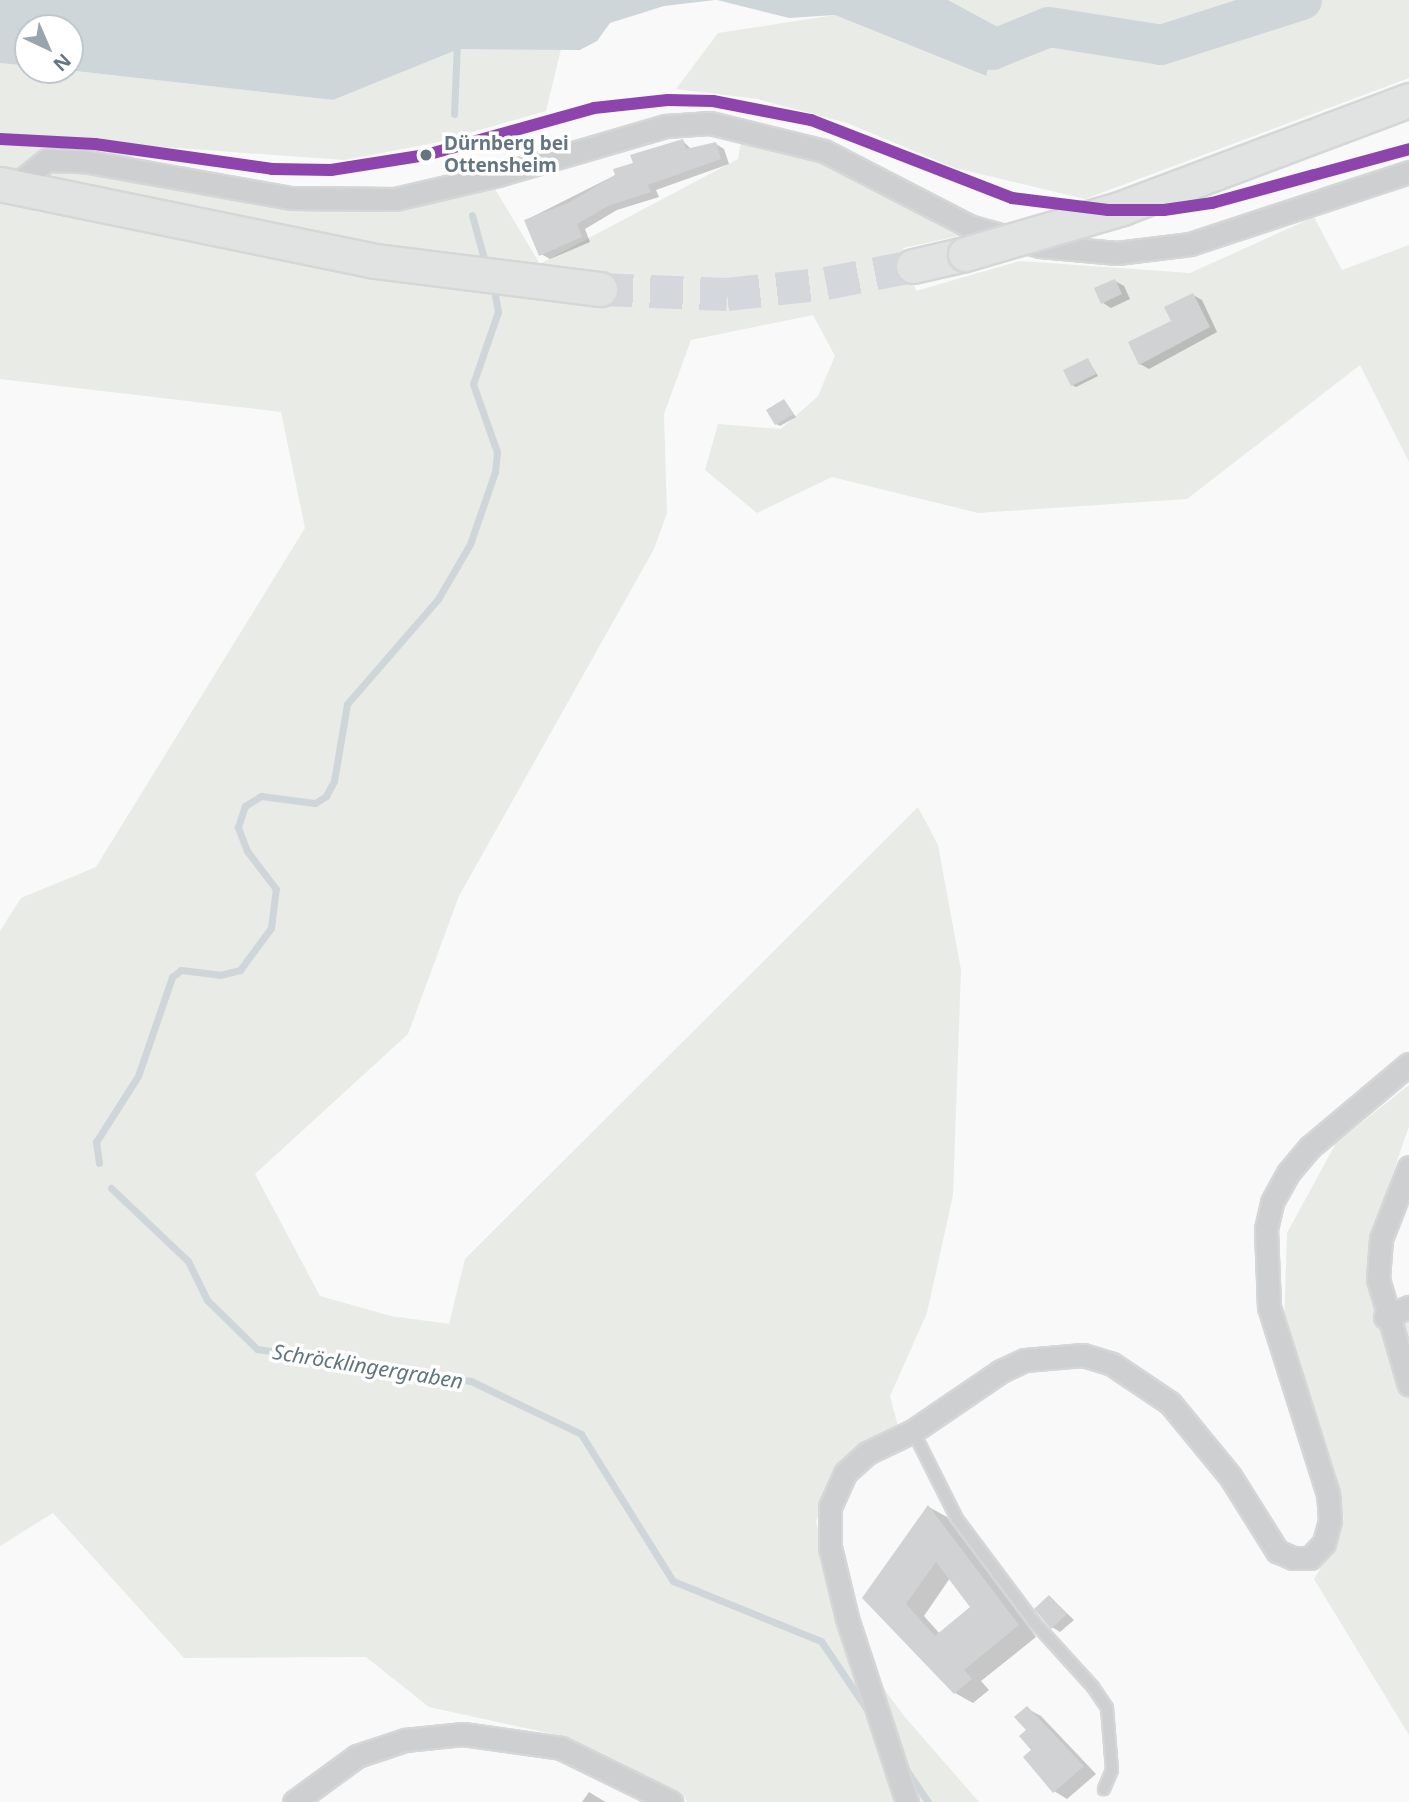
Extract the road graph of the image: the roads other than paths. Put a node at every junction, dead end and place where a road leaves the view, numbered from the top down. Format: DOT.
graph roads {
  1 [pos="1409,100"];
  2 [pos="1409,172"];
  3 [pos="6,185"];
  4 [pos="913,266"];
  5 [pos="600,289"];
  6 [pos="1409,1064"];
  7 [pos="1409,1167"];
  8 [pos="1409,1307"];
  9 [pos="1385,1317"];
  10 [pos="1409,1384"];
  11 [pos="913,1431"];
  12 [pos="1104,1788"];
  13 [pos="294,1802"];
  14 [pos="671,1802"];
  15 [pos="907,1802"];
  1 -- 4 [label="main road, bridge"];
  2 -- 3 [label="street"];
  3 -- 5 [label="main road"];
  6 -- 11 [label="street"];
  7 -- 9 [label="street"];
  8 -- 9 [label="street"];
  9 -- 10 [label="street"];
  11 -- 12 [label="lane"];
  11 -- 15 [label="street"];
  13 -- 14 [label="street"];
}
